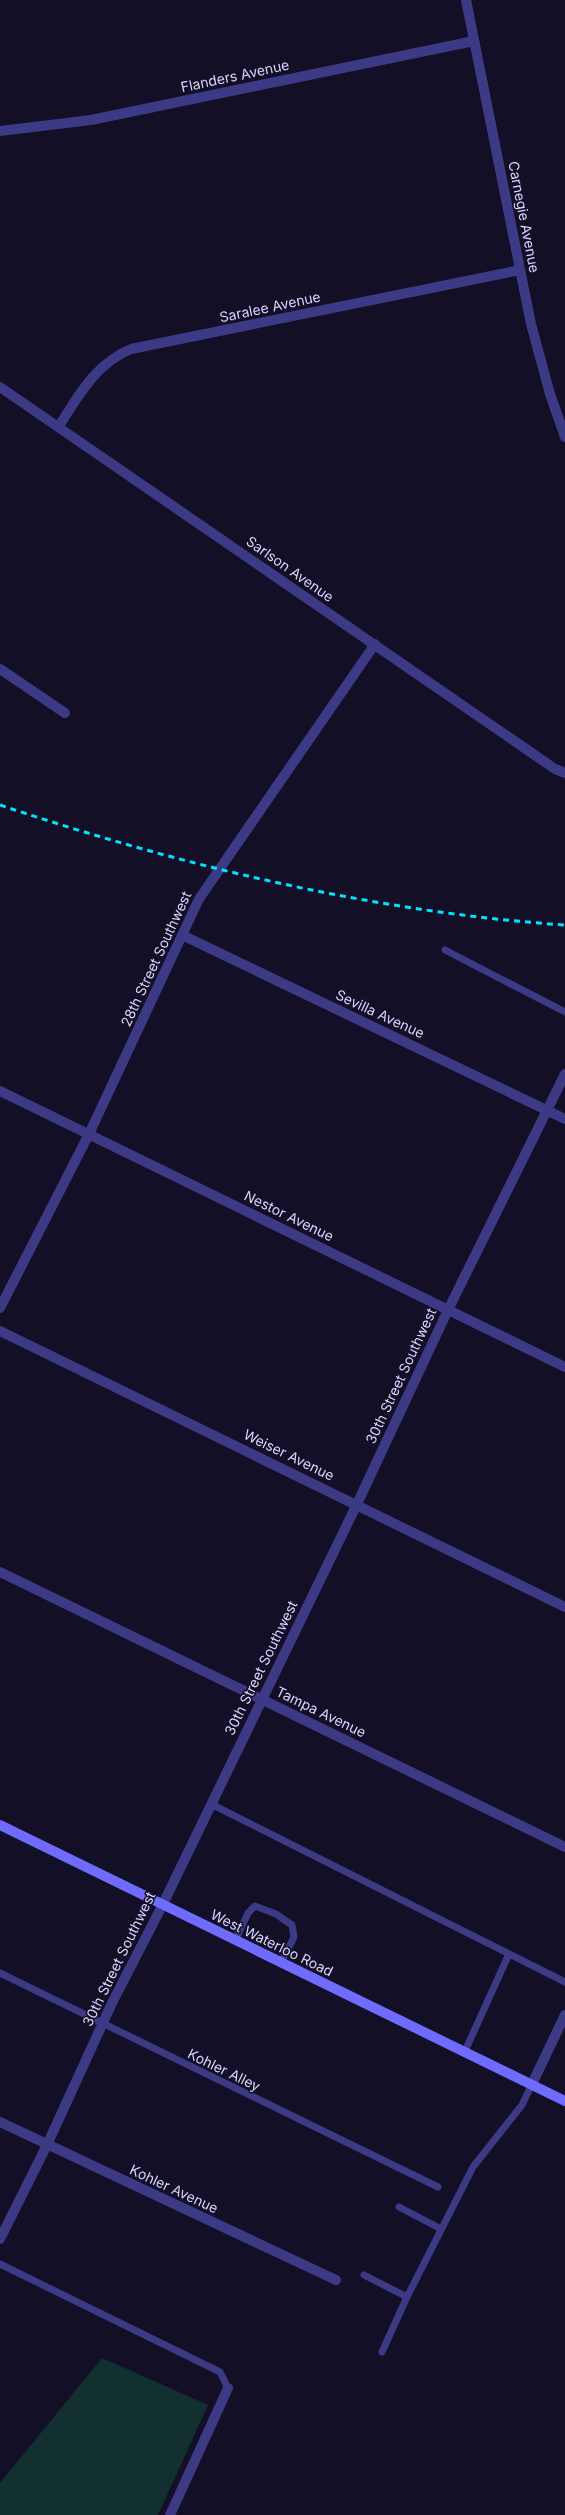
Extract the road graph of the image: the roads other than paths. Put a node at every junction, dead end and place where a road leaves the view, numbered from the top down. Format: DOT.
graph roads {
  1 [pos="466,0"];
  2 [pos="474,41"];
  3 [pos="0,131"];
  4 [pos="520,270"];
  5 [pos="0,387"];
  6 [pos="59,426"];
  7 [pos="565,437"];
  8 [pos="375,644"];
  9 [pos="0,669"];
  10 [pos="65,713"];
  11 [pos="565,773"];
  12 [pos="182,935"];
  13 [pos="445,950"];
  14 [pos="565,1012"];
  15 [pos="565,1074"];
  16 [pos="0,1091"];
  17 [pos="547,1109"];
  18 [pos="565,1120"];
  19 [pos="88,1134"];
  20 [pos="0,1308"];
  21 [pos="448,1310"];
  22 [pos="0,1331"];
  23 [pos="565,1367"];
  24 [pos="356,1504"];
  25 [pos="0,1572"];
  26 [pos="565,1607"];
  27 [pos="262,1699"];
  28 [pos="211,1804"];
  29 [pos="0,1825"];
  30 [pos="565,1847"];
  31 [pos="162,1906"];
  32 [pos="235,1940"];
  33 [pos="509,1954"];
  34 [pos="281,1963"];
  35 [pos="0,1973"];
  36 [pos="565,1982"];
  37 [pos="565,2015"];
  38 [pos="102,2024"];
  39 [pos="465,2051"];
  40 [pos="532,2084"];
  41 [pos="565,2100"];
  42 [pos="0,2122"];
  43 [pos="47,2146"];
  44 [pos="438,2187"];
  45 [pos="399,2208"];
  46 [pos="441,2229"];
  47 [pos="0,2239"];
  48 [pos="0,2264"];
  49 [pos="364,2275"];
  50 [pos="336,2280"];
  51 [pos="407,2297"];
  52 [pos="382,2352"];
  53 [pos="228,2388"];
  54 [pos="170,2515"];
  1 -- 2 [label="street, Carnegie Avenue"];
  2 -- 3 [label="street, Flanders Avenue"];
  2 -- 4 [label="street, Carnegie Avenue"];
  4 -- 6 [label="street, Saralee Avenue"];
  4 -- 7 [label="street, Carnegie Avenue"];
  5 -- 6 [label="street, Sarlson Avenue"];
  6 -- 8 [label="street, Sarlson Avenue"];
  8 -- 11 [label="street, Sarlson Avenue"];
  8 -- 12 [label="street, 28th Street Southwest"];
  9 -- 10 [label="street"];
  12 -- 17 [label="street, Sevilla Avenue"];
  12 -- 19 [label="street, 28th Street Southwest"];
  13 -- 14 [label="lane"];
  15 -- 17 [label="street, 30th Street Southwest"];
  16 -- 19 [label="street, Nestor Avenue"];
  17 -- 18 [label="street, Sevilla Avenue"];
  17 -- 21 [label="street, 30th Street Southwest"];
  19 -- 20 [label="street, 28th Street Southwest"];
  19 -- 21 [label="street, Nestor Avenue"];
  21 -- 23 [label="street, Nestor Avenue"];
  21 -- 24 [label="street, 30th Street Southwest"];
  22 -- 24 [label="street, Weiser Avenue"];
  24 -- 26 [label="street, Weiser Avenue"];
  24 -- 27 [label="street, 30th Street Southwest"];
  25 -- 27 [label="street, Tampa Avenue"];
  27 -- 28 [label="street, 30th Street Southwest"];
  27 -- 30 [label="street, Tampa Avenue"];
  28 -- 31 [label="street, 30th Street Southwest"];
  28 -- 33 [label="lane"];
  29 -- 31 [label="main road, West Waterloo Road"];
  31 -- 32 [label="main road, West Waterloo Road"];
  31 -- 38 [label="street, 30th Street Southwest"];
  32 -- 34 [label="main road, West Waterloo Road"];
  32 -- 34 [label="lane"];
  33 -- 36 [label="lane"];
  33 -- 39 [label="lane"];
  34 -- 39 [label="main road, West Waterloo Road"];
  35 -- 38 [label="lane, Kohler Alley"];
  37 -- 40 [label="street"];
  38 -- 43 [label="street, 30th Street Southwest"];
  38 -- 44 [label="lane, Kohler Alley"];
  39 -- 40 [label="main road, West Waterloo Road"];
  40 -- 41 [label="main road, West Waterloo Road"];
  40 -- 46 [label="lane"];
  42 -- 43 [label="street, Kohler Avenue"];
  43 -- 47 [label="street, 30th Street Southwest"];
  43 -- 50 [label="street, Kohler Avenue"];
  45 -- 46 [label="lane"];
  46 -- 51 [label="lane"];
  48 -- 53 [label="lane"];
  49 -- 51 [label="lane"];
  51 -- 52 [label="lane"];
  53 -- 54 [label="street"];
}
